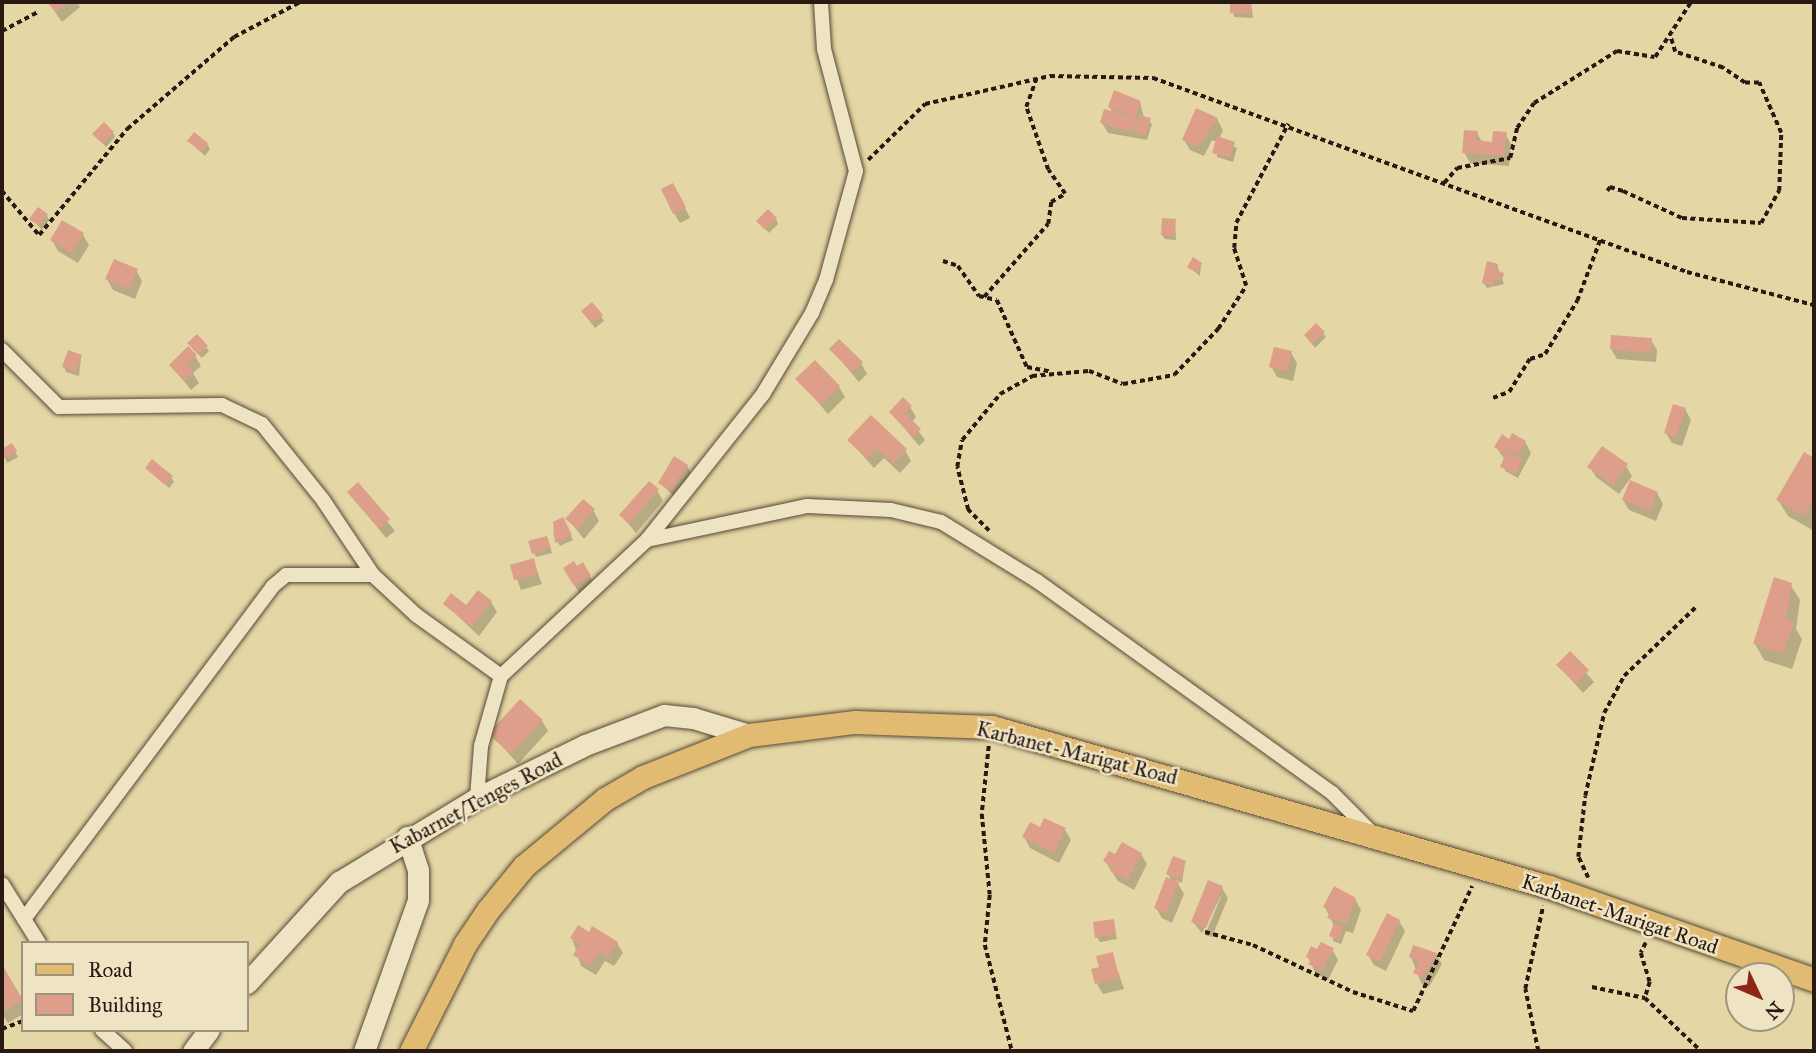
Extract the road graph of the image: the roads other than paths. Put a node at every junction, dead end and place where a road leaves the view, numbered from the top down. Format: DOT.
graph roads {
  1 [pos="821,2"];
  2 [pos="2,350"];
  3 [pos="647,540"];
  4 [pos="373,575"];
  5 [pos="501,676"];
  6 [pos="749,735"];
  7 [pos="477,798"];
  8 [pos="407,837"];
  9 [pos="1380,841"];
  10 [pos="2,884"];
  11 [pos="24,919"];
  12 [pos="38,941"];
  13 [pos="1814,980"];
  14 [pos="248,982"];
  15 [pos="104,1032"];
  16 [pos="207,1032"];
  17 [pos="125,1051"];
  18 [pos="193,1051"];
  19 [pos="364,1051"];
  20 [pos="411,1051"];
  1 -- 3 [label="street"];
  2 -- 4 [label="street"];
  3 -- 5 [label="street"];
  3 -- 9 [label="street"];
  4 -- 5 [label="street"];
  4 -- 11 [label="street"];
  5 -- 7 [label="street"];
  6 -- 7 [label="street, Kabarnet/Tenges Road"];
  6 -- 9 [label="main road, Karbanet-Marigat Road"];
  6 -- 20 [label="main road, Karbanet-Marigat Road"];
  7 -- 8 [label="street, Kabarnet/Tenges Road"];
  8 -- 14 [label="street, Kabarnet/Tenges Road"];
  8 -- 19 [label="street"];
  9 -- 13 [label="main road, Karbanet-Marigat Road"];
  10 -- 11 [label="street"];
  11 -- 12 [label="street"];
  15 -- 17 [label="street"];
  16 -- 18 [label="street"];
}
